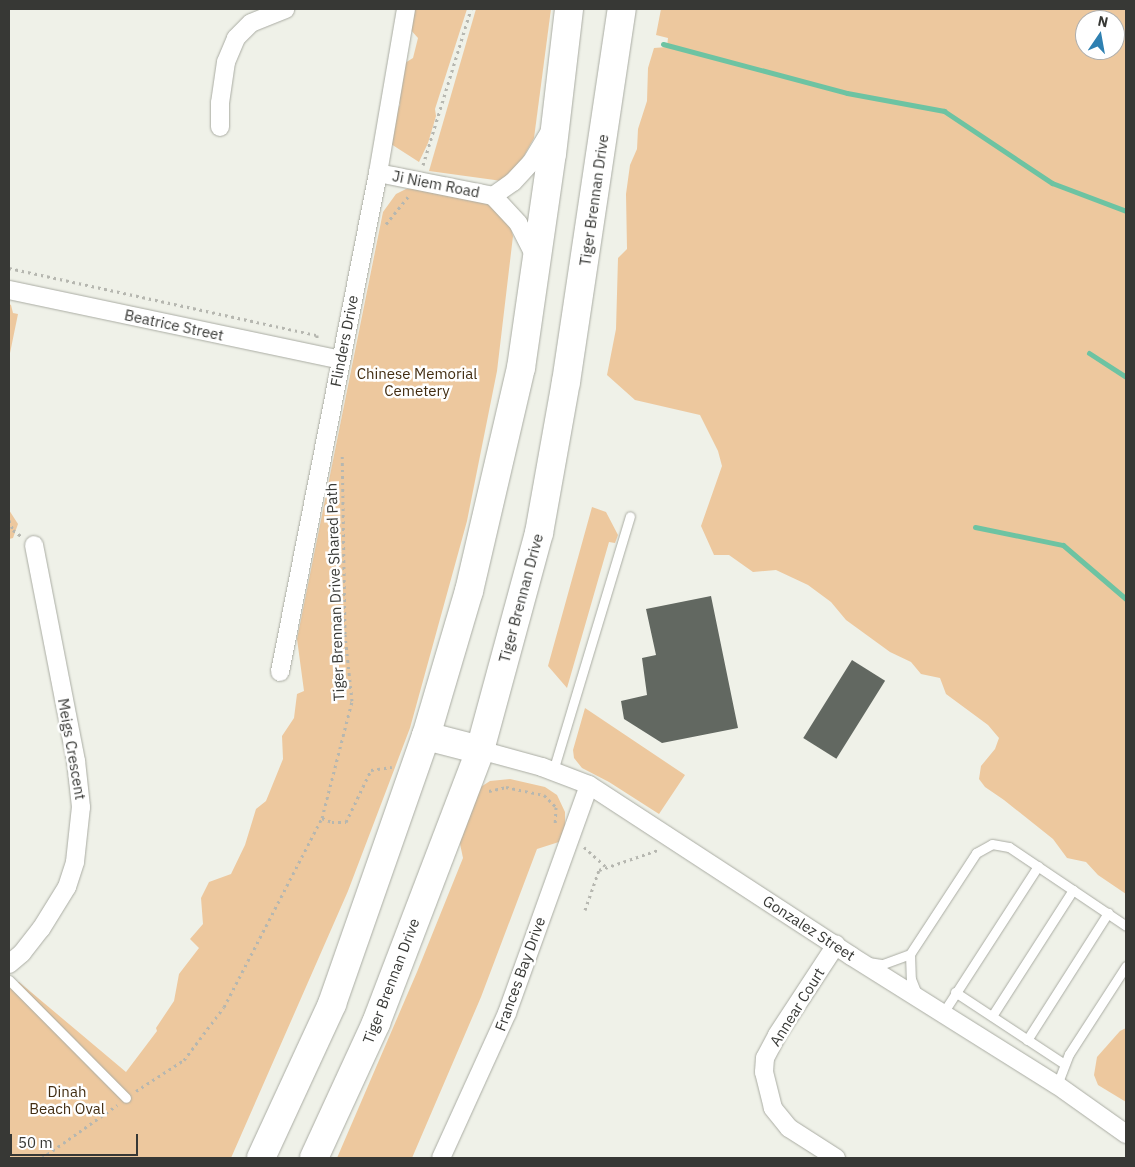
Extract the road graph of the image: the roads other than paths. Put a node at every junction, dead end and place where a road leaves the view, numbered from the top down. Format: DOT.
graph roads {
  1 [pos="285,9"];
  2 [pos="406,9"];
  3 [pos="569,9"];
  4 [pos="622,9"];
  5 [pos="555,124"];
  6 [pos="220,127"];
  7 [pos="378,173"];
  8 [pos="493,196"];
  9 [pos="536,258"];
  10 [pos="9,290"];
  11 [pos="340,360"];
  12 [pos="630,516"];
  13 [pos="34,545"];
  14 [pos="280,672"];
  15 [pos="426,736"];
  16 [pos="480,750"];
  17 [pos="553,771"];
  18 [pos="589,785"];
  19 [pos="1038,866"];
  20 [pos="1073,890"];
  21 [pos="1108,913"];
  22 [pos="1126,926"];
  23 [pos="836,945"];
  24 [pos="910,954"];
  25 [pos="851,956"];
  26 [pos="9,964"];
  27 [pos="1126,966"];
  28 [pos="9,980"];
  29 [pos="955,992"];
  30 [pos="922,1000"];
  31 [pos="944,1012"];
  32 [pos="992,1016"];
  33 [pos="1028,1040"];
  34 [pos="1064,1064"];
  35 [pos="1057,1085"];
  36 [pos="126,1098"];
  37 [pos="1126,1134"];
  38 [pos="261,1158"];
  39 [pos="314,1158"];
  40 [pos="441,1158"];
  41 [pos="836,1158"];
  1 -- 6 [label="street"];
  2 -- 7 [label="street, Flinders Drive"];
  3 -- 5 [label="main road"];
  4 -- 16 [label="main road, Tiger Brennan Drive"];
  5 -- 8 [label="street, Ji Niem Road"];
  5 -- 9 [label="main road"];
  7 -- 8 [label="street, Ji Niem Road"];
  7 -- 11 [label="street, Flinders Drive"];
  8 -- 9 [label="street, Ji Niem Road"];
  9 -- 15 [label="main road"];
  10 -- 11 [label="street, Beatrice Street"];
  11 -- 14 [label="street, Flinders Drive"];
  12 -- 17 [label="lane"];
  13 -- 26 [label="street, Meigs Crescent"];
  15 -- 16 [label="main road"];
  15 -- 38 [label="main road"];
  16 -- 17 [label="street, Gonzalez Street"];
  16 -- 39 [label="main road, Tiger Brennan Drive"];
  17 -- 18 [label="street, Gonzalez Street"];
  18 -- 23 [label="street, Gonzalez Street"];
  18 -- 40 [label="street, Frances Bay Drive"];
  19 -- 20 [label="lane"];
  19 -- 24 [label="lane"];
  19 -- 29 [label="lane"];
  20 -- 21 [label="lane"];
  20 -- 32 [label="lane"];
  21 -- 22 [label="lane"];
  21 -- 33 [label="lane"];
  23 -- 25 [label="street, Gonzalez Street"];
  23 -- 41 [label="street, Annear Court"];
  24 -- 25 [label="lane"];
  24 -- 30 [label="lane"];
  25 -- 30 [label="street, Gonzalez Street"];
  27 -- 34 [label="lane"];
  28 -- 36 [label="lane"];
  29 -- 31 [label="lane"];
  29 -- 32 [label="lane"];
  30 -- 31 [label="street, Gonzalez Street"];
  31 -- 35 [label="street, Gonzalez Street"];
  32 -- 33 [label="lane"];
  33 -- 34 [label="lane"];
  34 -- 35 [label="lane"];
  35 -- 37 [label="street, Gonzalez Street"];
}
